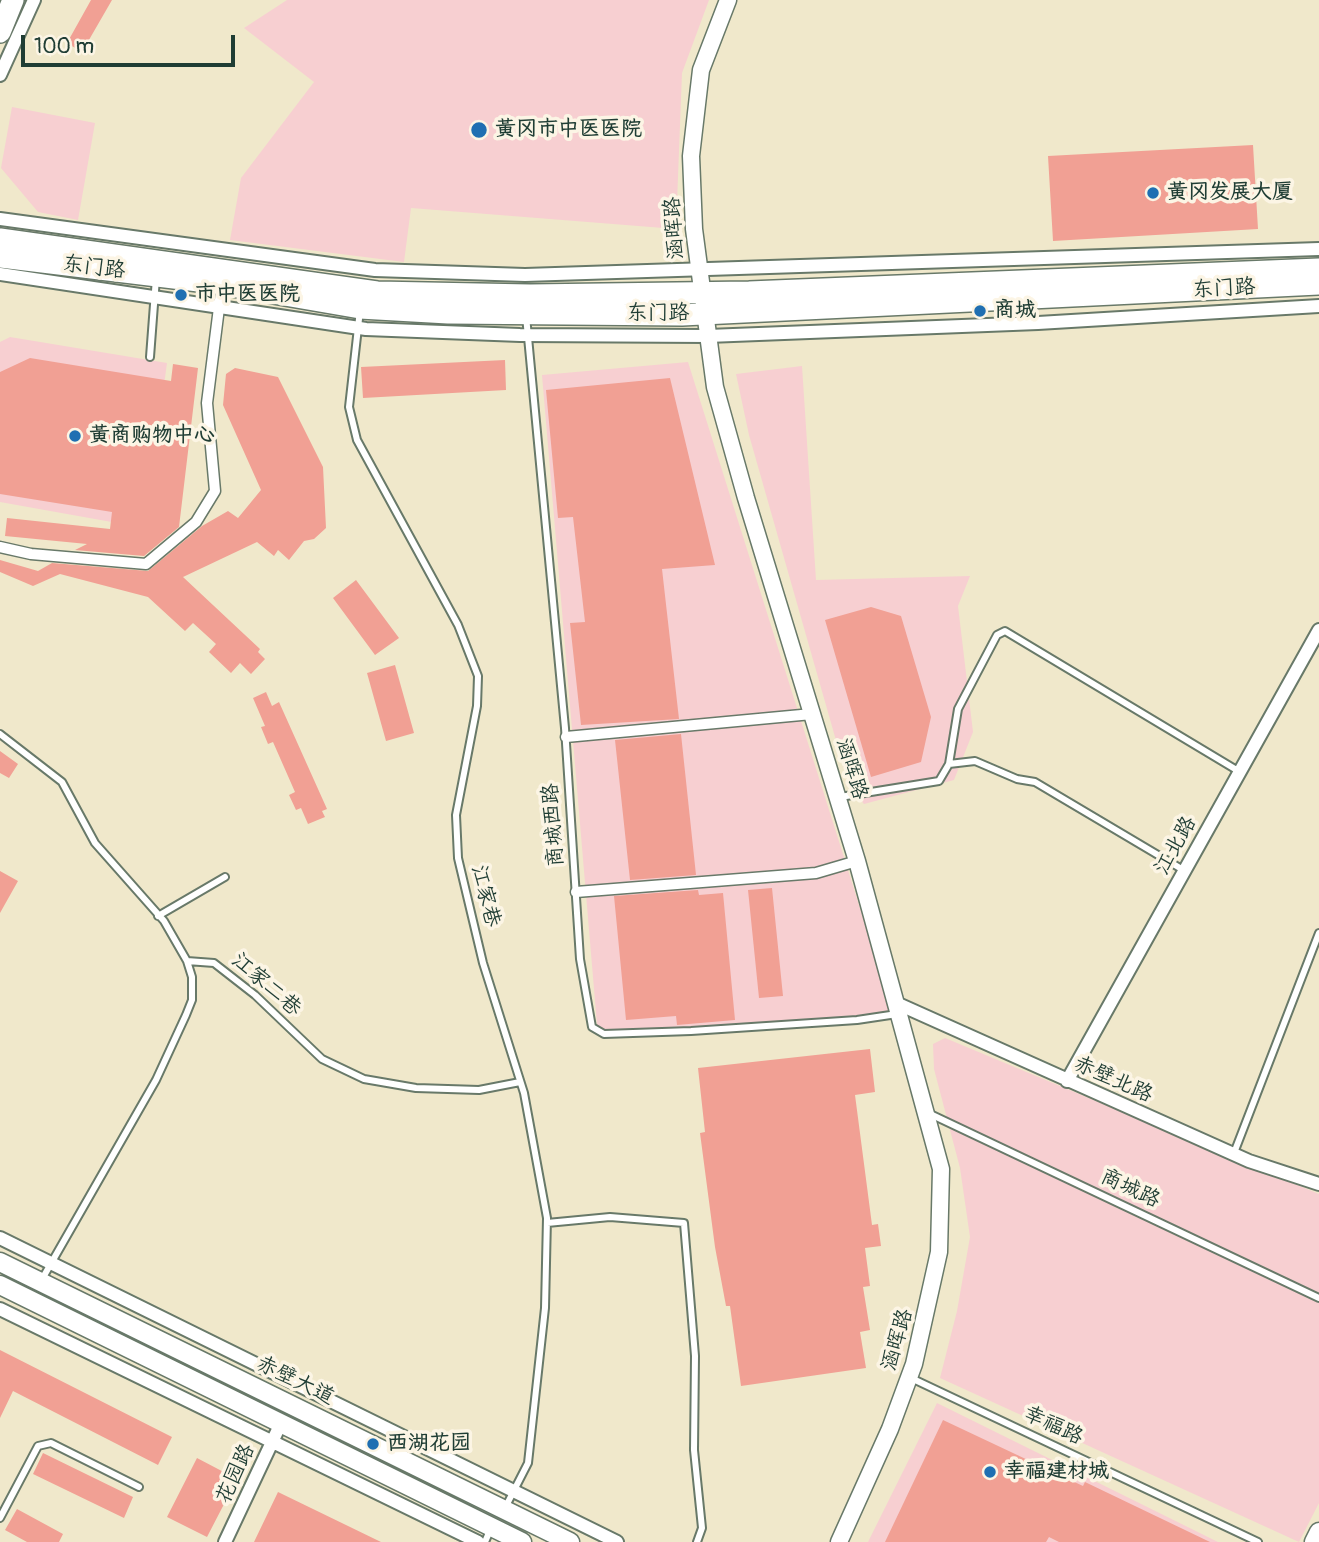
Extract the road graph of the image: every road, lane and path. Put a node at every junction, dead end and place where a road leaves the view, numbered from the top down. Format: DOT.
graph roads {
  1 [pos="13,0"];
  2 [pos="34,0"];
  3 [pos="728,0"];
  4 [pos="0,32"];
  5 [pos="0,75"];
  6 [pos="0,219"];
  7 [pos="0,224"];
  8 [pos="0,239"];
  9 [pos="1319,249"];
  10 [pos="25,251"];
  11 [pos="0,257"];
  12 [pos="0,264"];
  13 [pos="699,269"];
  14 [pos="1319,269"];
  15 [pos="0,274"];
  16 [pos="222,284"];
  17 [pos="1319,284"];
  18 [pos="156,287"];
  19 [pos="703,303"];
  20 [pos="1319,306"];
  21 [pos="219,307"];
  22 [pos="526,313"];
  23 [pos="359,318"];
  24 [pos="527,335"];
  25 [pos="708,336"];
  26 [pos="150,357"];
  27 [pos="0,547"];
  28 [pos="1318,634"];
  29 [pos="812,714"];
  30 [pos="0,734"];
  31 [pos="566,737"];
  32 [pos="949,764"];
  33 [pos="1240,772"];
  34 [pos="838,797"];
  35 [pos="857,861"];
  36 [pos="1185,871"];
  37 [pos="225,877"];
  38 [pos="576,892"];
  39 [pos="158,916"];
  40 [pos="1319,933"];
  41 [pos="187,961"];
  42 [pos="897,1008"];
  43 [pos="1067,1081"];
  44 [pos="520,1082"];
  45 [pos="927,1112"];
  46 [pos="1233,1154"];
  47 [pos="1319,1184"];
  48 [pos="547,1223"];
  49 [pos="0,1238"];
  50 [pos="0,1262"];
  51 [pos="51,1264"];
  52 [pos="41,1282"];
  53 [pos="0,1284"];
  54 [pos="1319,1298"];
  55 [pos="0,1309"];
  56 [pos="909,1377"];
  57 [pos="281,1423"];
  58 [pos="272,1442"];
  59 [pos="139,1487"];
  60 [pos="513,1491"];
  61 [pos="504,1509"];
  62 [pos="0,1518"];
  63 [pos="1319,1532"];
  64 [pos="488,1535"];
  65 [pos="225,1542"];
  66 [pos="478,1542"];
  67 [pos="522,1542"];
  68 [pos="570,1542"];
  69 [pos="617,1542"];
  70 [pos="696,1542"];
  71 [pos="839,1542"];
  72 [pos="1258,1542"];
  73 [pos="1314,1542"];
  1 -- 4 [label="main road"];
  2 -- 5 [label="street"];
  3 -- 13 [label="street, 涵晖路"];
  6 -- 13 [label="street"];
  7 -- 10 [label="main road"];
  8 -- 10 [label="main road, 东门路"];
  9 -- 13 [label="street"];
  10 -- 11 [label="main road, 东门路"];
  10 -- 12 [label="main road"];
  10 -- 18 [label="main road, 东门路"];
  10 -- 19 [label="main road, 东门路"];
  13 -- 19 [label="street, 涵晖路"];
  14 -- 19 [label="main road, 东门路"];
  15 -- 18 [label="street"];
  16 -- 18 [label="main road, 东门路"];
  16 -- 21 [label="street"];
  16 -- 23 [label="main road, 东门路"];
  17 -- 19 [label="main road, 东门路"];
  18 -- 21 [label="street"];
  18 -- 26 [label="lane"];
  19 -- 22 [label="main road, 东门路"];
  19 -- 25 [label="street, 涵晖路"];
  20 -- 25 [label="street"];
  21 -- 23 [label="street"];
  21 -- 27 [label="street"];
  22 -- 23 [label="main road, 东门路"];
  22 -- 24 [label="lane, 商城西路"];
  23 -- 24 [label="street"];
  23 -- 44 [label="lane, 江家巷"];
  24 -- 25 [label="street"];
  24 -- 31 [label="lane, 商城西路"];
  25 -- 29 [label="street, 涵晖路"];
  28 -- 33 [label="street, 江北路"];
  29 -- 31 [label="street"];
  29 -- 34 [label="street, 涵晖路"];
  30 -- 39 [label="lane"];
  31 -- 38 [label="lane, 商城西路"];
  32 -- 33 [label="lane"];
  32 -- 34 [label="lane"];
  32 -- 36 [label="lane"];
  33 -- 36 [label="street, 江北路"];
  34 -- 35 [label="street, 涵晖路"];
  35 -- 38 [label="street"];
  35 -- 42 [label="street, 涵晖路"];
  36 -- 43 [label="street, 江北路"];
  37 -- 39 [label="lane"];
  38 -- 42 [label="lane, 商城西路"];
  39 -- 41 [label="lane"];
  40 -- 46 [label="lane"];
  41 -- 44 [label="lane, 江家二巷"];
  41 -- 51 [label="lane"];
  42 -- 43 [label="street, 赤壁北路"];
  42 -- 45 [label="street, 涵晖路"];
  43 -- 46 [label="street, 赤壁北路"];
  44 -- 48 [label="lane, 江家巷"];
  45 -- 54 [label="lane, 商城路"];
  45 -- 56 [label="street, 涵晖路"];
  46 -- 47 [label="street, 赤壁北路"];
  48 -- 60 [label="lane, 江家巷"];
  48 -- 70 [label="lane"];
  49 -- 51 [label="street"];
  50 -- 52 [label="main road, 赤壁大道"];
  51 -- 52 [label="lane"];
  51 -- 60 [label="street"];
  52 -- 61 [label="main road, 赤壁大道"];
  53 -- 57 [label="main road, 赤壁大道"];
  55 -- 58 [label="street"];
  56 -- 71 [label="street, 涵晖路"];
  56 -- 72 [label="lane, 幸福路"];
  57 -- 58 [label="street, 花园路"];
  57 -- 64 [label="main road, 赤壁大道"];
  58 -- 65 [label="street, 花园路"];
  58 -- 66 [label="street"];
  59 -- 62 [label="lane"];
  60 -- 61 [label="lane, 江家巷"];
  60 -- 69 [label="street"];
  61 -- 68 [label="main road, 赤壁大道"];
  63 -- 73 [label="main road"];
  64 -- 67 [label="main road, 赤壁大道"];
}
